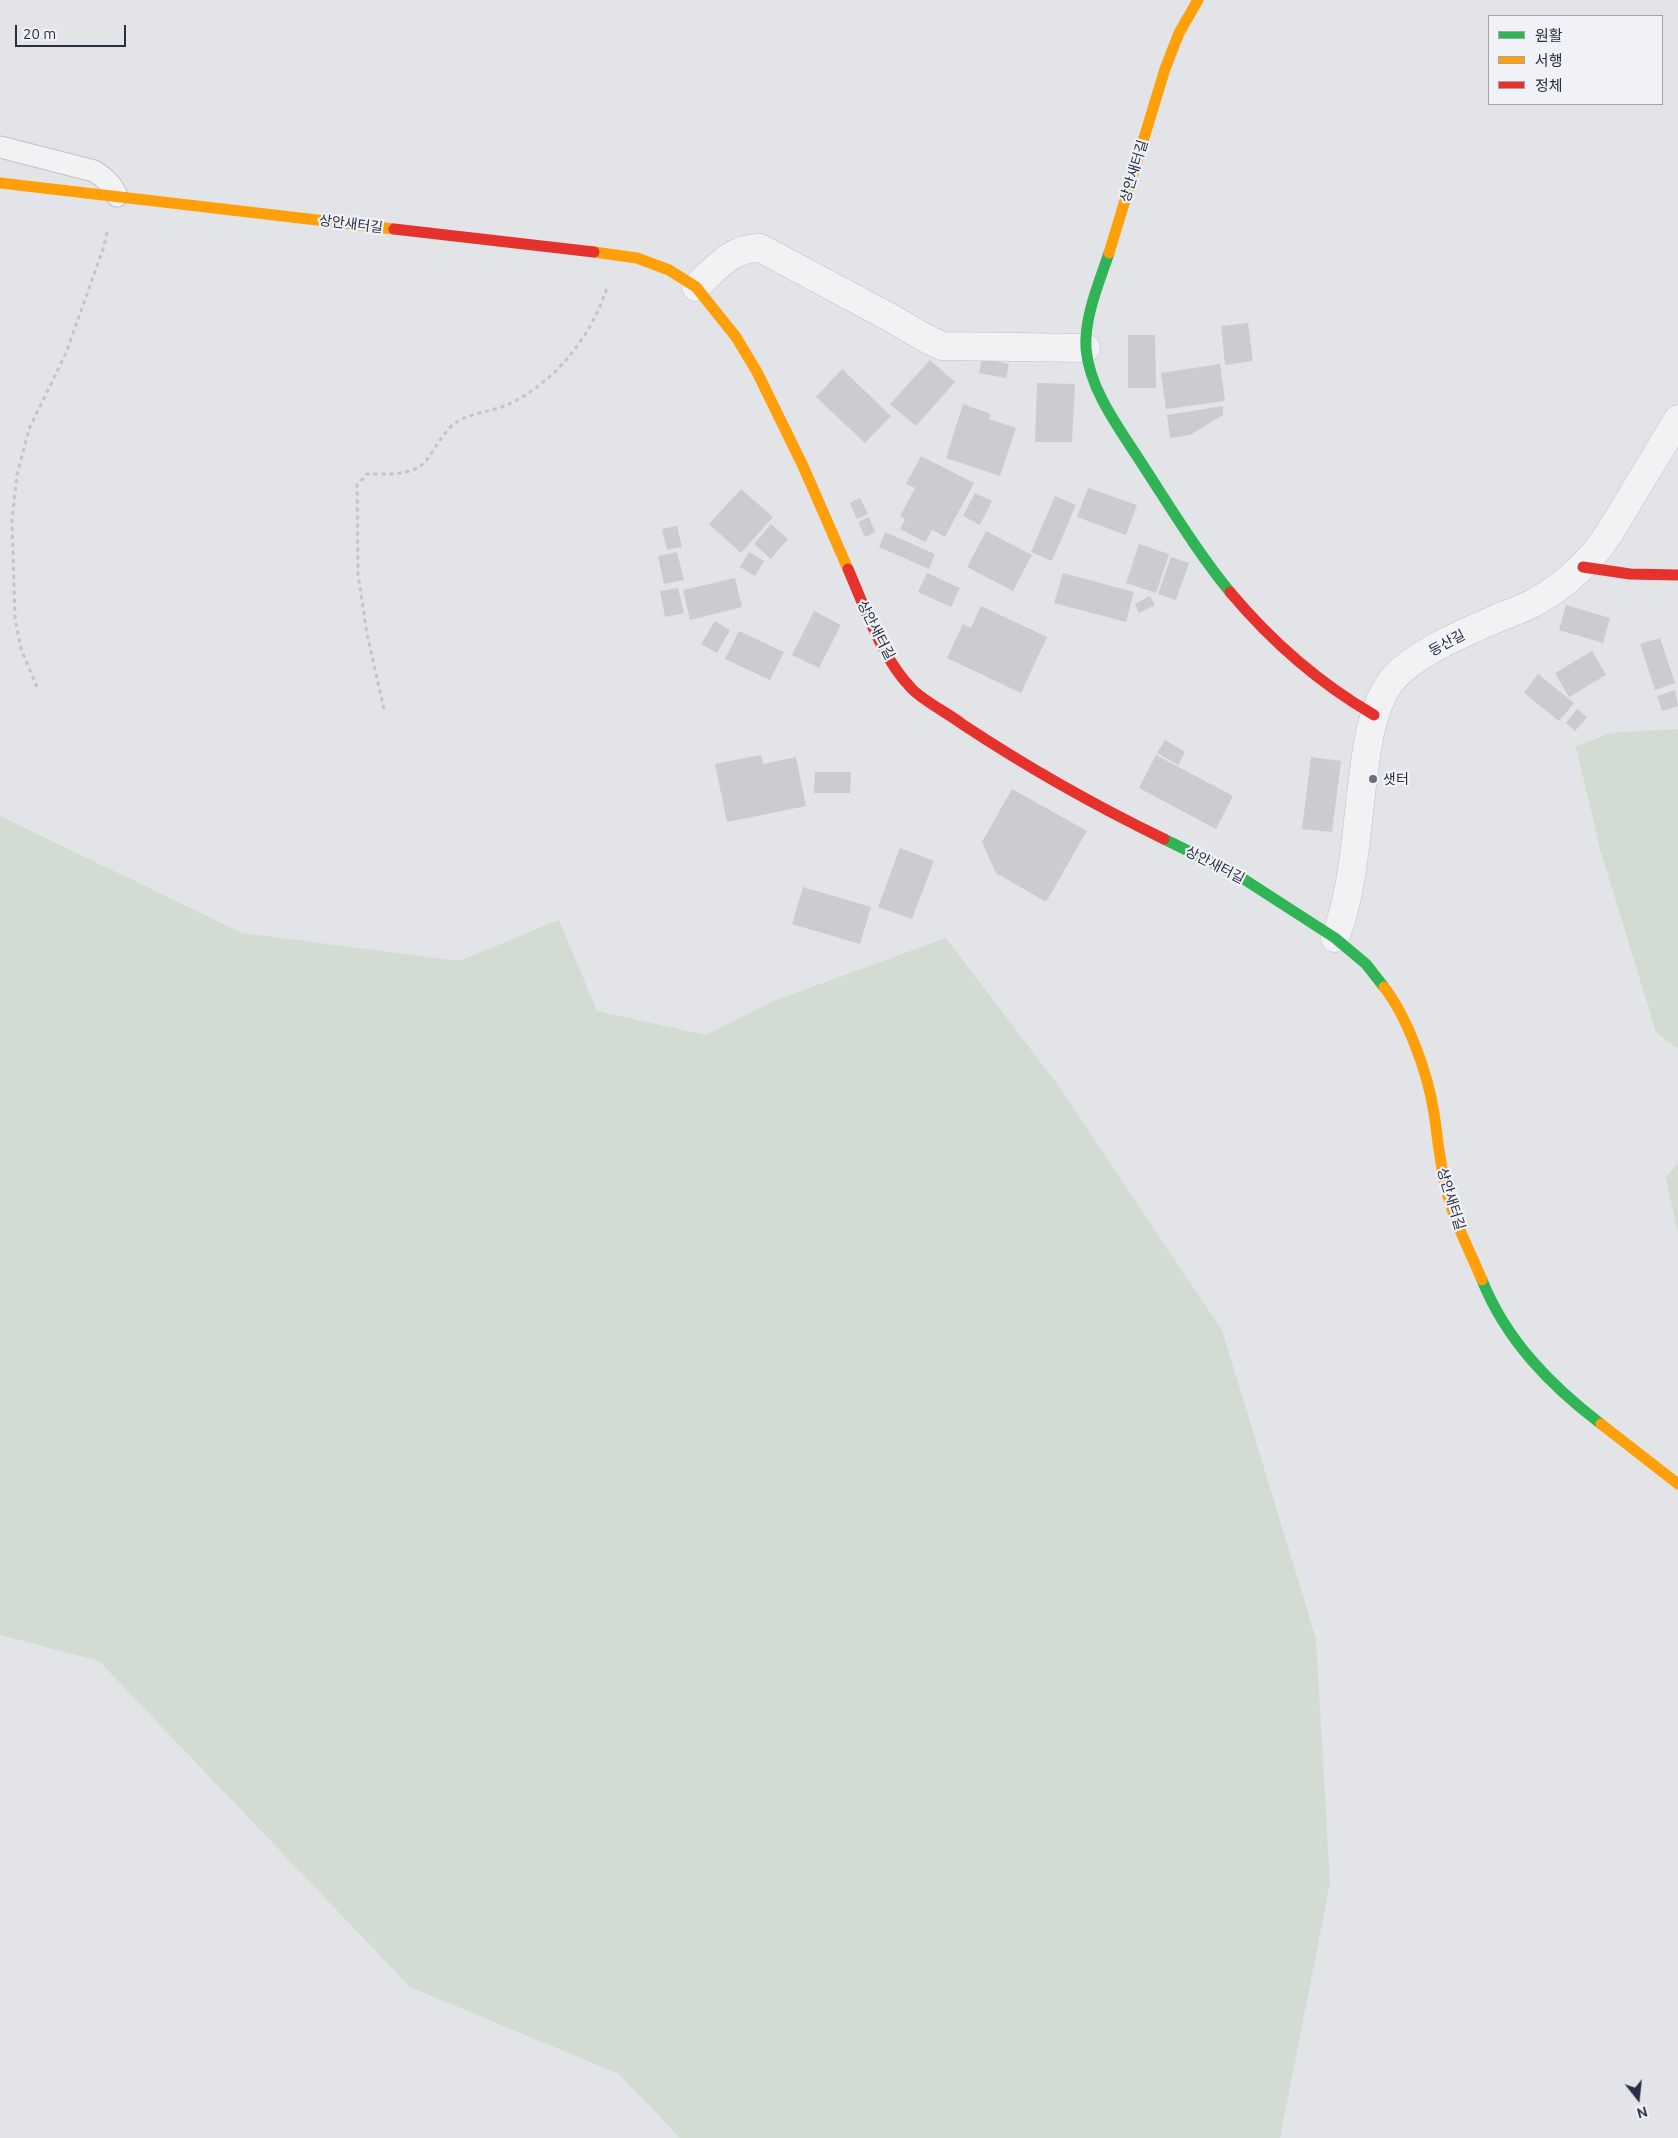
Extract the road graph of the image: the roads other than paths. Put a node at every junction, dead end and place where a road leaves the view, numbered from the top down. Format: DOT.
graph roads {
  1 [pos="1198,0"];
  2 [pos="0,147"];
  3 [pos="0,182"];
  4 [pos="117,196"];
  5 [pos="696,286"];
  6 [pos="1086,348"];
  7 [pos="1678,418"];
  8 [pos="1583,567"];
  9 [pos="1678,575"];
  10 [pos="1374,715"];
  11 [pos="1335,938"];
  12 [pos="1678,1484"];
  1 -- 6 [label="street, 상안새터길"];
  2 -- 4 [label="lane"];
  3 -- 4 [label="street, 상안새터길"];
  4 -- 5 [label="street, 상안새터길"];
  5 -- 6 [label="street"];
  5 -- 11 [label="street, 상안새터길"];
  6 -- 10 [label="street, 상안새터길"];
  7 -- 8 [label="street, 동산길"];
  8 -- 9 [label="street"];
  8 -- 10 [label="street, 동산길"];
  10 -- 11 [label="street, 동산길"];
  11 -- 12 [label="street, 상안새터길"];
}
